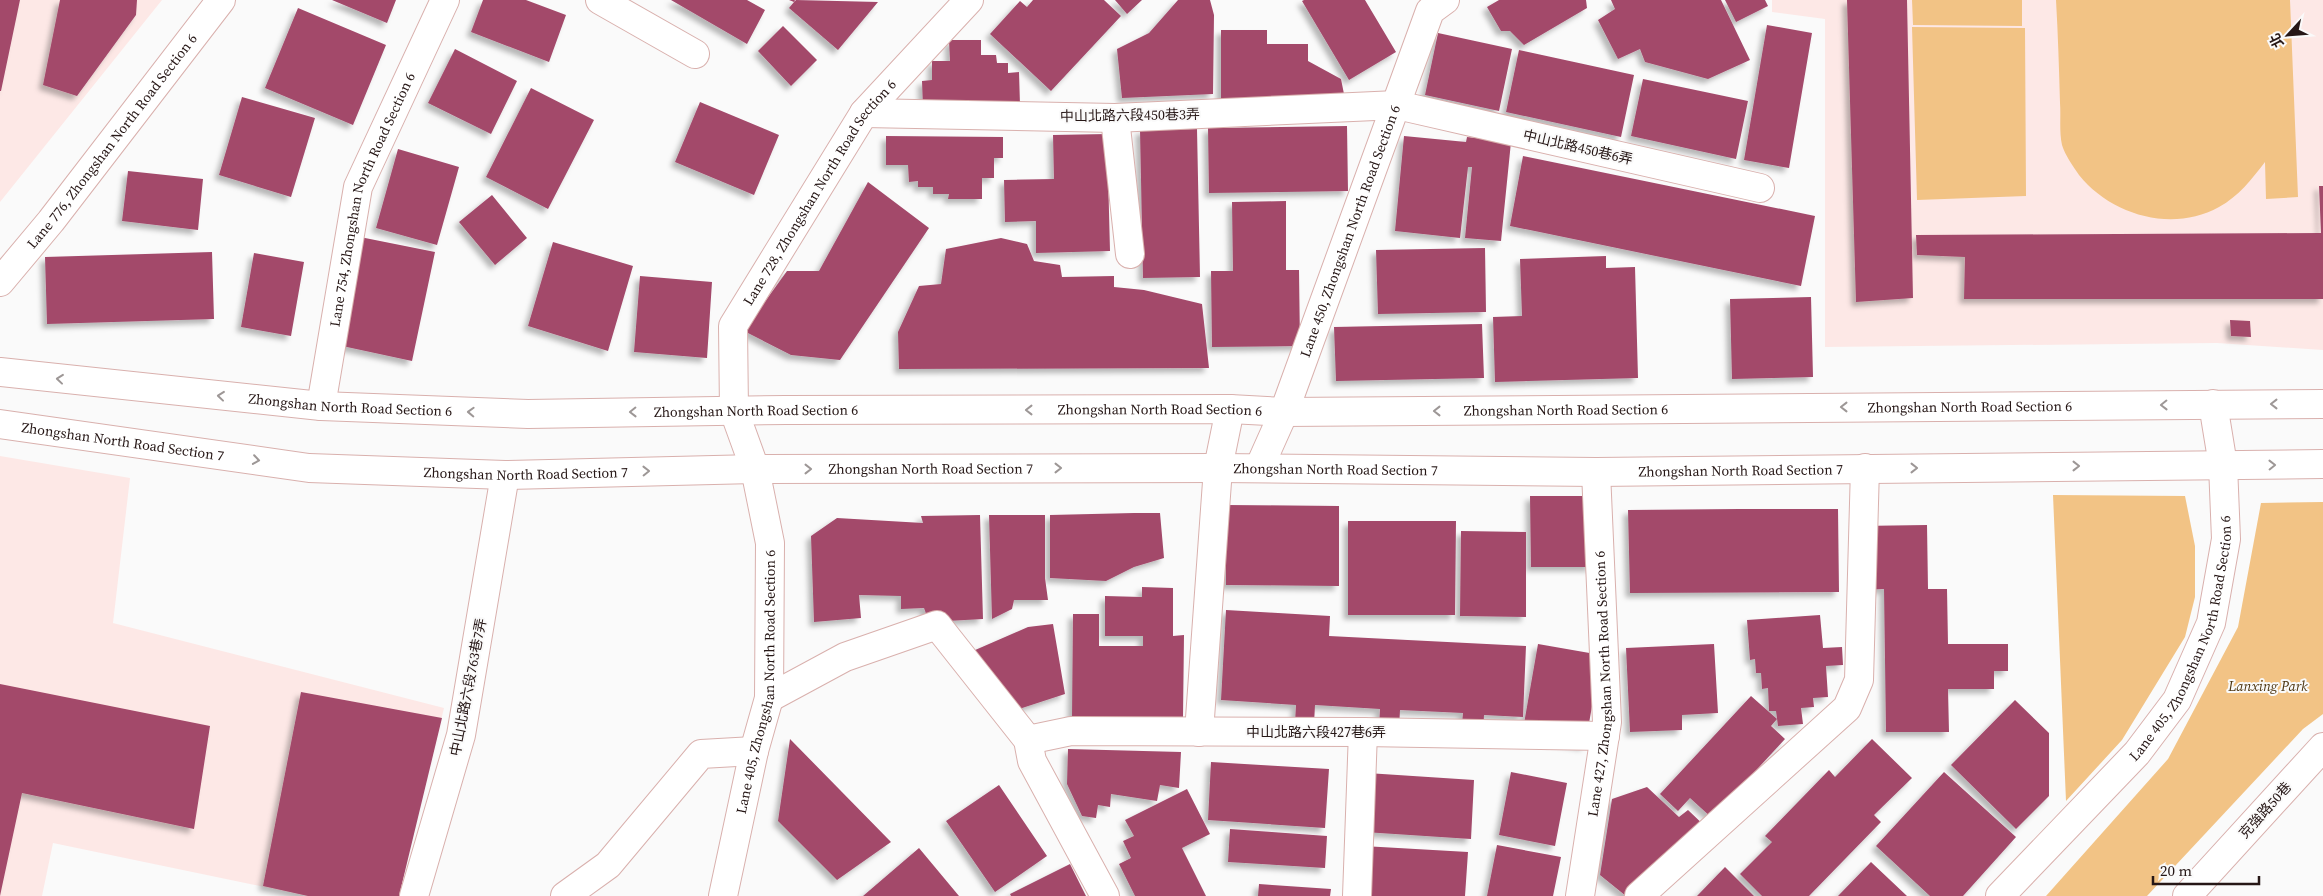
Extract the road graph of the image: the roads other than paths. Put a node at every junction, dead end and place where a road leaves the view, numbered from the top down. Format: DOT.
graph roads {
  1 [pos="222,0"];
  2 [pos="445,0"];
  3 [pos="600,0"];
  4 [pos="970,0"];
  5 [pos="1445,0"];
  6 [pos="695,54"];
  7 [pos="1397,105"];
  8 [pos="864,113"];
  9 [pos="1115,118"];
  10 [pos="1760,188"];
  11 [pos="1130,254"];
  12 [pos="0,282"];
  13 [pos="0,372"];
  14 [pos="2213,404"];
  15 [pos="2323,404"];
  16 [pos="321,406"];
  17 [pos="1230,409"];
  18 [pos="734,411"];
  19 [pos="1284,412"];
  20 [pos="0,424"];
  21 [pos="2323,464"];
  22 [pos="2223,465"];
  23 [pos="1218,468"];
  24 [pos="1259,468"];
  25 [pos="1865,468"];
  26 [pos="755,469"];
  27 [pos="1596,472"];
  28 [pos="506,475"];
  29 [pos="769,698"];
  30 [pos="1199,732"];
  31 [pos="1363,732"];
  32 [pos="1605,736"];
  33 [pos="1028,740"];
  34 [pos="2323,747"];
  35 [pos="754,751"];
  36 [pos="2003,894"];
  37 [pos="414,896"];
  38 [pos="565,896"];
  39 [pos="723,896"];
  40 [pos="1105,896"];
  41 [pos="1357,896"];
  42 [pos="1580,896"];
  43 [pos="1639,896"];
  44 [pos="2187,896"];
  1 -- 12 [label="main road, Lane 776, Zhongshan North Road Section 6"];
  2 -- 16 [label="main road, Lane 754, Zhongshan North Road Section 6"];
  3 -- 6 [label="main road"];
  4 -- 8 [label="main road, Lane 728, Zhongshan North Road Section 6"];
  5 -- 7 [label="main road, Lane 450, Zhongshan North Road Section 6"];
  7 -- 9 [label="main road, 中山北路六段450巷3弄"];
  7 -- 10 [label="main road, 中山北路450巷6弄"];
  7 -- 19 [label="main road, Lane 450, Zhongshan North Road Section 6"];
  8 -- 9 [label="main road, 中山北路六段450巷3弄"];
  8 -- 18 [label="main road, Lane 728, Zhongshan North Road Section 6"];
  9 -- 11 [label="main road"];
  16 -- 13 [label="main road, Zhongshan North Road Section 6, one-way"];
  15 -- 14 [label="main road, Zhongshan North Road Section 6, one-way"];
  14 -- 19 [label="main road, Zhongshan North Road Section 6, one-way"];
  14 -- 22 [label="main road, Lane 405, Zhongshan North Road Section 6"];
  18 -- 16 [label="main road, Zhongshan North Road Section 6, one-way"];
  17 -- 18 [label="main road, Zhongshan North Road Section 6, one-way"];
  17 -- 19 [label="main road, Zhongshan North Road Section 6"];
  17 -- 23 [label="main road"];
  18 -- 26 [label="main road, Lane 405, Zhongshan North Road Section 6"];
  19 -- 24 [label="main road, Lane 450, Zhongshan North Road Section 6"];
  20 -- 28 [label="main road, Zhongshan North Road Section 7, one-way"];
  22 -- 21 [label="main road, one-way"];
  25 -- 22 [label="main road, one-way"];
  22 -- 36 [label="main road, Lane 405, Zhongshan North Road Section 6"];
  23 -- 24 [label="main road, Zhongshan North Road Section 7"];
  26 -- 23 [label="main road, Zhongshan North Road Section 7, one-way"];
  23 -- 30 [label="main road"];
  24 -- 27 [label="main road, Zhongshan North Road Section 7"];
  25 -- 27 [label="main road, Zhongshan North Road Section 7"];
  25 -- 43 [label="main road"];
  28 -- 26 [label="main road, Zhongshan North Road Section 7, one-way"];
  26 -- 29 [label="main road, Lane 405, Zhongshan North Road Section 6"];
  27 -- 32 [label="main road, Lane 427, Zhongshan North Road Section 6"];
  28 -- 37 [label="main road, 中山北路六段763巷7弄"];
  29 -- 33 [label="main road"];
  29 -- 35 [label="main road, Lane 405, Zhongshan North Road Section 6"];
  30 -- 31 [label="main road, 中山北路六段427巷6弄"];
  30 -- 33 [label="main road, 中山北路六段427巷6弄"];
  31 -- 32 [label="main road, 中山北路六段427巷6弄"];
  31 -- 41 [label="main road"];
  32 -- 42 [label="main road, Lane 427, Zhongshan North Road Section 6"];
  33 -- 40 [label="main road"];
  34 -- 44 [label="main road, 克強路50巷"];
  35 -- 38 [label="main road"];
  35 -- 39 [label="main road, Lane 405, Zhongshan North Road Section 6"];
}
